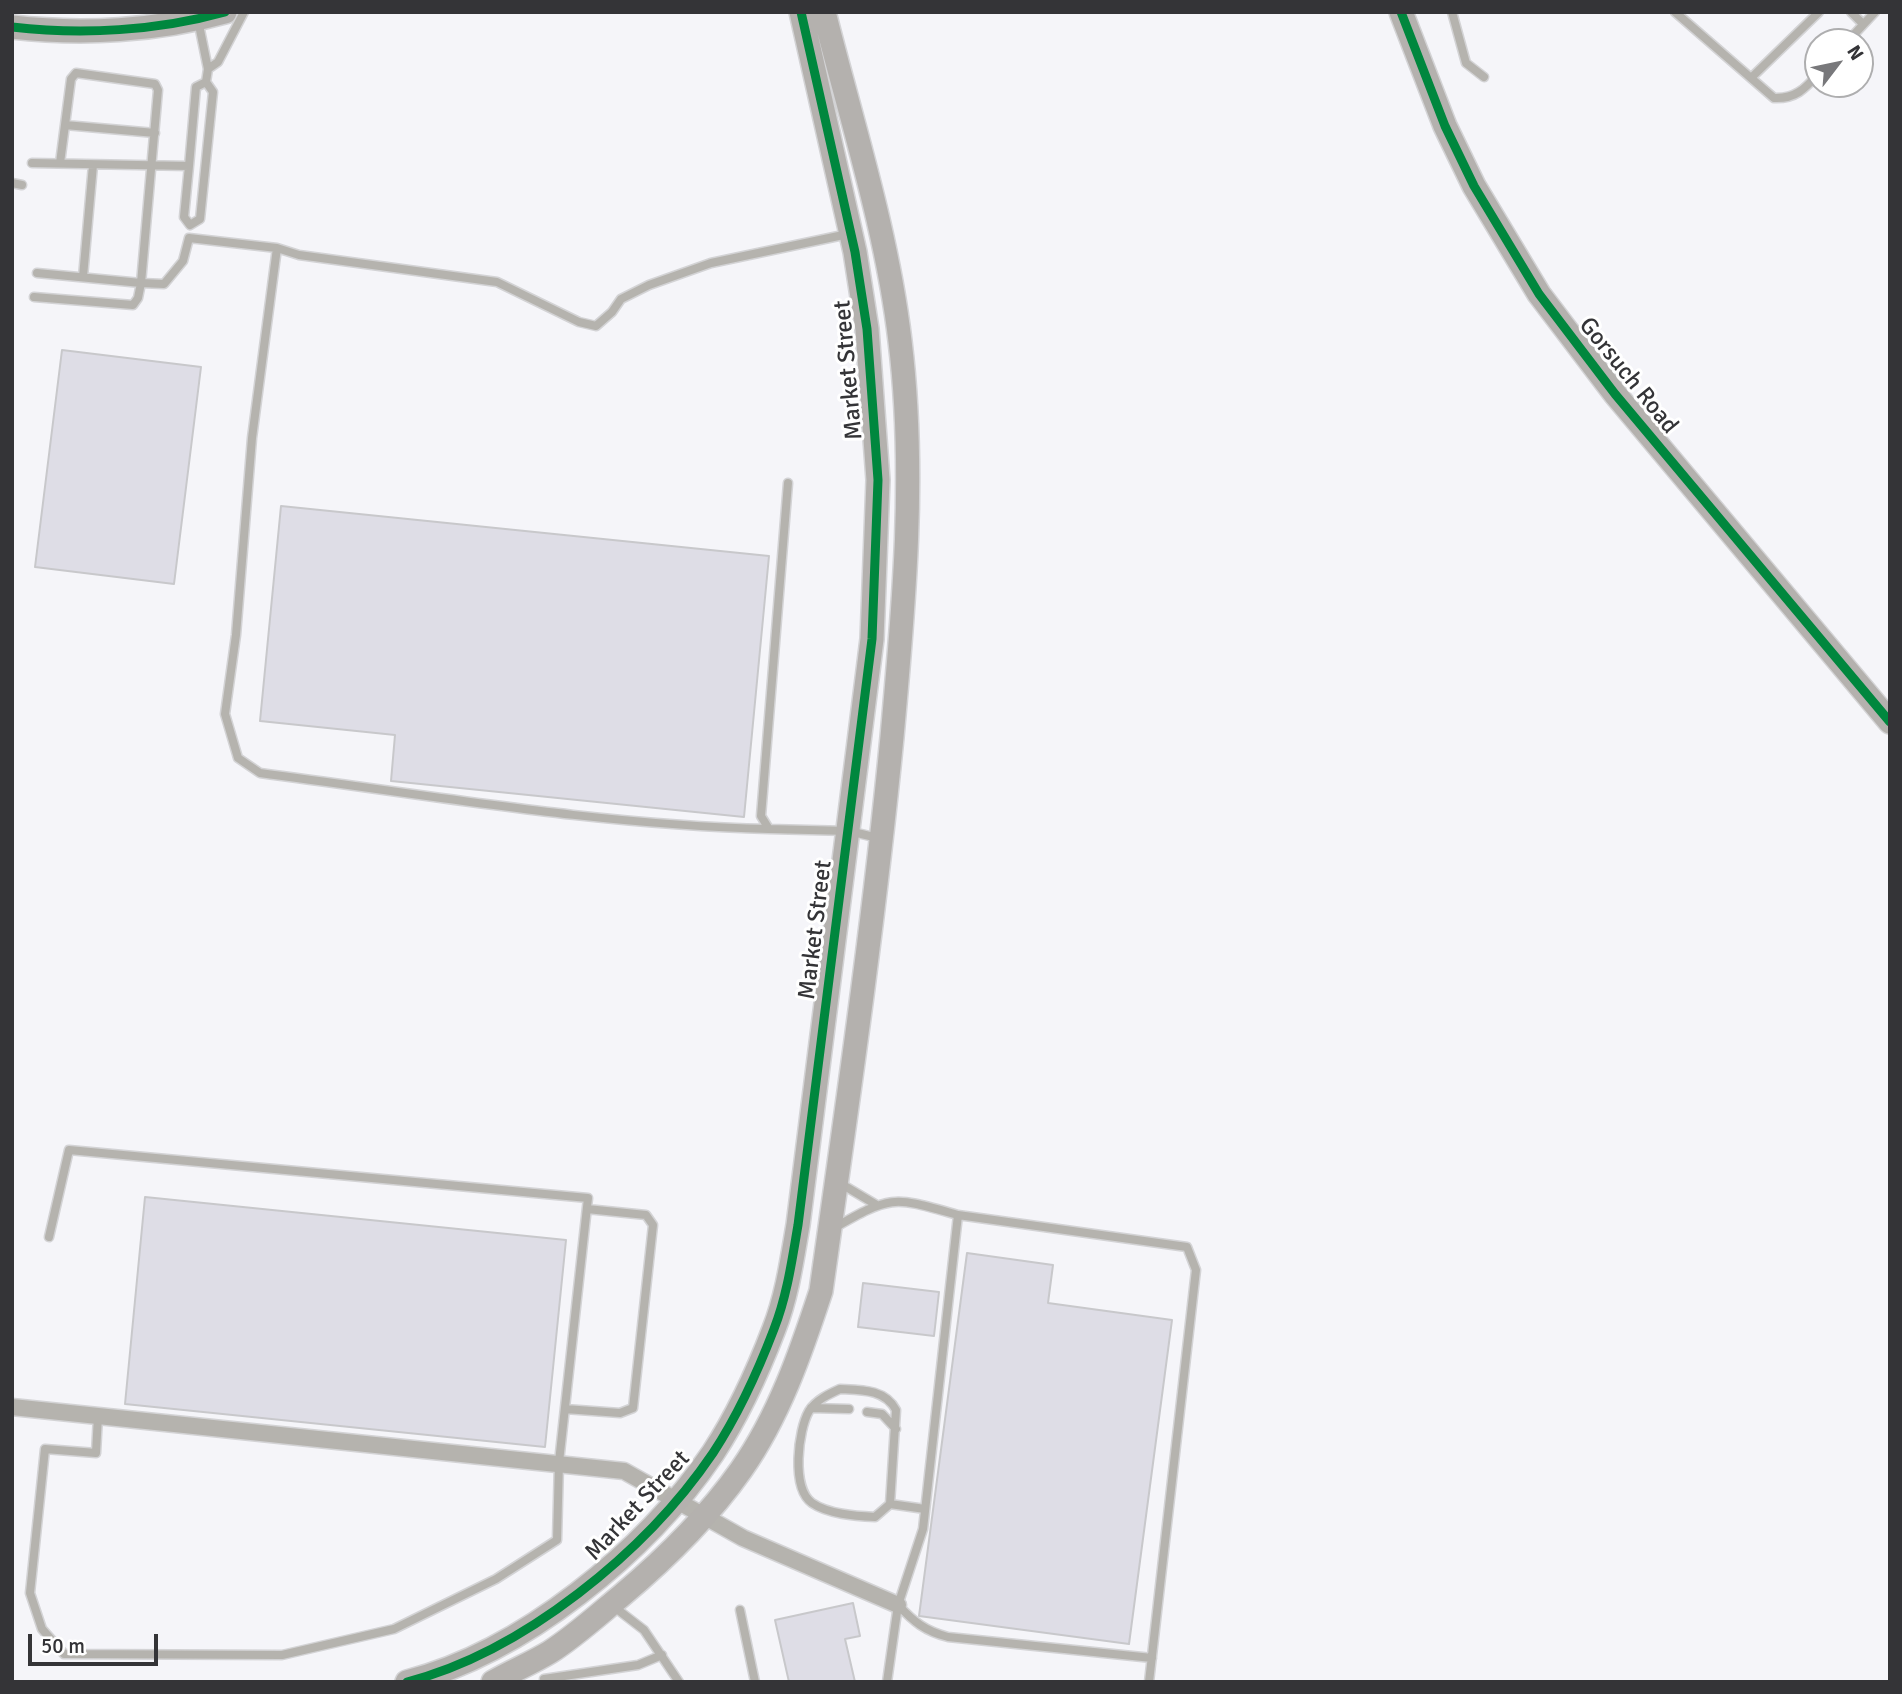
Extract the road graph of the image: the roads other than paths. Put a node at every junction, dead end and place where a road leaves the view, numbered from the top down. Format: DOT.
graph roads {
  1 [pos="225,12"];
  2 [pos="244,12"];
  3 [pos="801,12"];
  4 [pos="824,12"];
  5 [pos="1401,12"];
  6 [pos="1452,12"];
  7 [pos="1675,12"];
  8 [pos="1819,12"];
  9 [pos="1852,12"];
  10 [pos="1875,12"];
  11 [pos="197,15"];
  12 [pos="1864,24"];
  13 [pos="12,27"];
  14 [pos="1860,28"];
  15 [pos="208,69"];
  16 [pos="1484,77"];
  17 [pos="1751,78"];
  18 [pos="206,82"];
  19 [pos="1804,89"];
  20 [pos="65,125"];
  21 [pos="155,133"];
  22 [pos="32,163"];
  23 [pos="60,163"];
  24 [pos="93,165"];
  25 [pos="153,165"];
  26 [pos="189,166"];
  27 [pos="12,183"];
  28 [pos="22,185"];
  29 [pos="190,225"];
  30 [pos="851,233"];
  31 [pos="189,238"];
  32 [pos="277,248"];
  33 [pos="37,273"];
  34 [pos="83,277"];
  35 [pos="141,283"];
  36 [pos="34,297"];
  37 [pos="788,483"];
  38 [pos="1890,722"];
  39 [pos="769,829"];
  40 [pos="849,831"];
  41 [pos="881,838"];
  42 [pos="836,1181"];
  43 [pos="875,1204"];
  44 [pos="587,1209"];
  45 [pos="958,1215"];
  46 [pos="830,1231"];
  47 [pos="49,1237"];
  48 [pos="12,1407"];
  49 [pos="811,1408"];
  50 [pos="565,1409"];
  51 [pos="849,1409"];
  52 [pos="867,1412"];
  53 [pos="98,1416"];
  54 [pos="896,1429"];
  55 [pos="559,1462"];
  56 [pos="678,1499"];
  57 [pos="890,1504"];
  58 [pos="925,1509"];
  59 [pos="705,1515"];
  60 [pos="611,1605"];
  61 [pos="898,1605"];
  62 [pos="740,1610"];
  63 [pos="662,1655"];
  64 [pos="1152,1658"];
  65 [pos="544,1679"];
  66 [pos="407,1682"];
  67 [pos="494,1682"];
  68 [pos="679,1682"];
  69 [pos="755,1682"];
  70 [pos="887,1682"];
  71 [pos="1149,1682"];
  1 -- 11 [label="street"];
  2 -- 15 [label="lane"];
  3 -- 30 [label="street, Market Street"];
  4 -- 41 [label="street, Market Street"];
  5 -- 38 [label="street, Gorsuch Road"];
  6 -- 16 [label="lane"];
  7 -- 17 [label="lane"];
  8 -- 17 [label="lane"];
  9 -- 12 [label="lane"];
  10 -- 12 [label="lane"];
  11 -- 13 [label="street"];
  11 -- 15 [label="lane"];
  12 -- 14 [label="lane"];
  15 -- 18 [label="lane"];
  17 -- 19 [label="lane"];
  18 -- 26 [label="lane"];
  18 -- 29 [label="lane"];
  20 -- 21 [label="lane"];
  20 -- 21 [label="lane"];
  20 -- 23 [label="lane"];
  21 -- 25 [label="lane"];
  22 -- 23 [label="lane"];
  23 -- 24 [label="lane"];
  24 -- 25 [label="lane"];
  24 -- 34 [label="lane"];
  25 -- 26 [label="lane"];
  25 -- 35 [label="lane"];
  26 -- 29 [label="lane"];
  27 -- 28 [label="lane"];
  29 -- 31 [label="lane"];
  30 -- 32 [label="lane"];
  30 -- 40 [label="street, Market Street"];
  31 -- 32 [label="lane"];
  31 -- 35 [label="lane"];
  32 -- 39 [label="lane"];
  33 -- 34 [label="lane"];
  34 -- 35 [label="lane"];
  35 -- 36 [label="lane"];
  37 -- 39 [label="lane"];
  39 -- 40 [label="lane"];
  40 -- 41 [label="lane"];
  40 -- 56 [label="street, Market Street"];
  41 -- 42 [label="street, Market Street"];
  42 -- 43 [label="lane"];
  42 -- 46 [label="street, Market Street"];
  43 -- 45 [label="lane"];
  43 -- 46 [label="lane"];
  44 -- 47 [label="lane"];
  44 -- 50 [label="lane"];
  44 -- 50 [label="lane"];
  45 -- 58 [label="lane"];
  45 -- 64 [label="lane"];
  46 -- 59 [label="street, Market Street"];
  48 -- 53 [label="street"];
  49 -- 51 [label="lane"];
  49 -- 54 [label="lane"];
  49 -- 57 [label="lane"];
  50 -- 55 [label="lane"];
  52 -- 54 [label="lane"];
  53 -- 55 [label="street"];
  53 -- 55 [label="lane"];
  54 -- 57 [label="lane"];
  55 -- 56 [label="street"];
  56 -- 59 [label="street"];
  56 -- 66 [label="street, Market Street"];
  57 -- 58 [label="lane"];
  58 -- 61 [label="lane"];
  59 -- 60 [label="street, Market Street"];
  59 -- 61 [label="street"];
  60 -- 63 [label="lane"];
  60 -- 67 [label="street, Market Street"];
  61 -- 64 [label="lane"];
  61 -- 70 [label="lane"];
  62 -- 69 [label="lane"];
  63 -- 65 [label="lane"];
  63 -- 68 [label="lane"];
  64 -- 71 [label="lane"];
}
